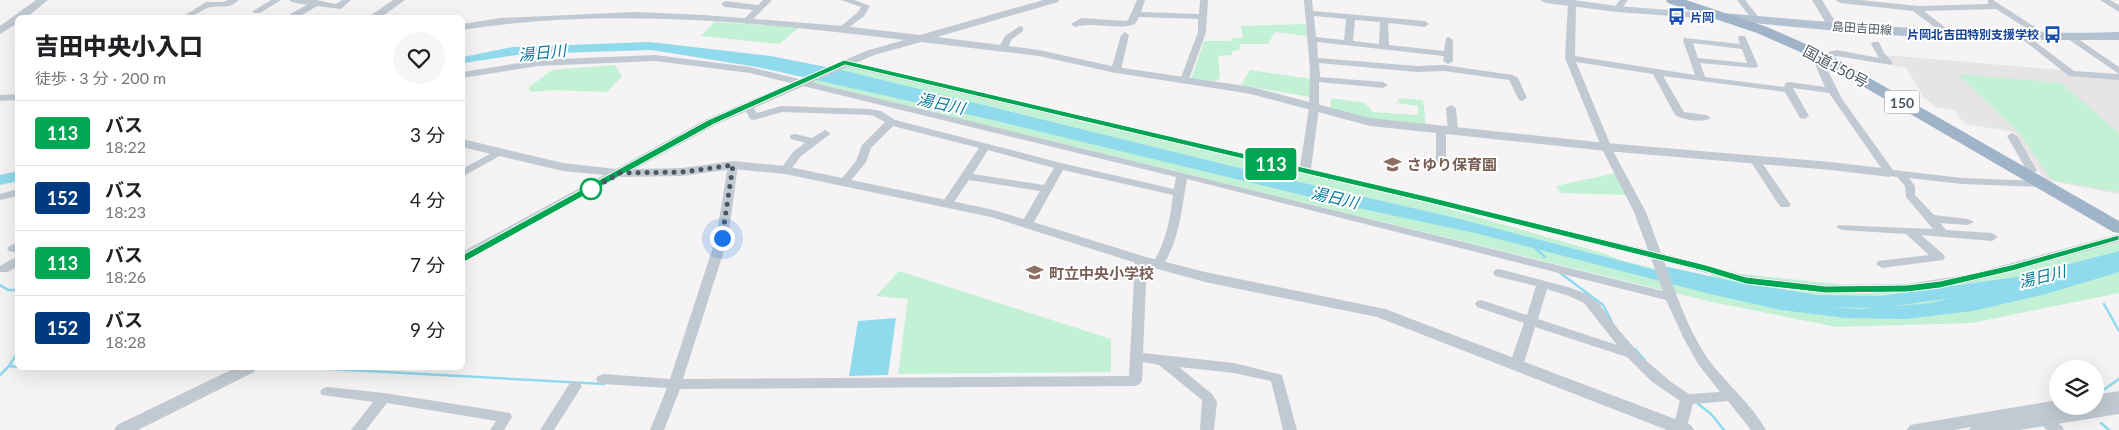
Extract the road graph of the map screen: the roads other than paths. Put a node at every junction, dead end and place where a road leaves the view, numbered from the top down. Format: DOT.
graph roads {
  1 [pos="43,0"];
  2 [pos="235,0"];
  3 [pos="277,0"];
  4 [pos="294,0"];
  5 [pos="348,0"];
  6 [pos="400,0"];
  7 [pos="768,0"];
  8 [pos="845,0"];
  9 [pos="1054,0"];
  10 [pos="1142,0"];
  11 [pos="1204,0"];
  12 [pos="1308,0"];
  13 [pos="1546,0"];
  14 [pos="1673,0"];
  15 [pos="1741,0"];
  16 [pos="1817,0"];
  17 [pos="1840,0"];
  18 [pos="1904,0"];
  19 [pos="1988,0"];
  20 [pos="2104,0"];
  21 [pos="316,3"];
  22 [pos="1572,3"];
  23 [pos="725,4"];
  24 [pos="1620,5"];
  25 [pos="1997,6"];
  26 [pos="760,8"];
  27 [pos="1915,9"];
  28 [pos="2119,9"];
  29 [pos="257,11"];
  30 [pos="1309,13"];
  31 [pos="1136,14"];
  32 [pos="22,15"];
  33 [pos="190,15"];
  34 [pos="295,15"];
  35 [pos="377,15"];
  36 [pos="1203,17"];
  37 [pos="1351,17"];
  38 [pos="1724,17"];
  39 [pos="1384,20"];
  40 [pos="1757,20"];
  41 [pos="13,21"];
  42 [pos="746,21"];
  43 [pos="1075,24"];
  44 [pos="1425,24"];
  45 [pos="1832,26"];
  46 [pos="465,27"];
  47 [pos="843,29"];
  48 [pos="1020,29"];
  49 [pos="0,31"];
  50 [pos="1948,34"];
  51 [pos="1125,35"];
  52 [pos="2119,36"];
  53 [pos="2026,37"];
  54 [pos="2071,37"];
  55 [pos="919,38"];
  56 [pos="2048,38"];
  57 [pos="1312,39"];
  58 [pos="1449,40"];
  59 [pos="1348,43"];
  60 [pos="1876,44"];
  61 [pos="1384,46"];
  62 [pos="1003,49"];
  63 [pos="1448,54"];
  64 [pos="1818,55"];
  65 [pos="1570,58"];
  66 [pos="1314,60"];
  67 [pos="1694,60"];
  68 [pos="842,64"];
  69 [pos="1448,68"];
  70 [pos="1116,70"];
  71 [pos="2119,71"];
  72 [pos="1657,72"];
  73 [pos="465,75"];
  74 [pos="2119,77"];
  75 [pos="1314,79"];
  76 [pos="1701,79"];
  77 [pos="1185,80"];
  78 [pos="800,83"];
  79 [pos="1383,85"];
  80 [pos="1788,90"];
  81 [pos="1832,91"];
  82 [pos="15,97"];
  83 [pos="0,98"];
  84 [pos="1522,98"];
  85 [pos="748,106"];
  86 [pos="1314,108"];
  87 [pos="1451,108"];
  88 [pos="1804,116"];
  89 [pos="1706,118"];
  90 [pos="891,122"];
  91 [pos="1447,131"];
  92 [pos="825,133"];
  93 [pos="2012,136"];
  94 [pos="795,137"];
  95 [pos="815,142"];
  96 [pos="465,144"];
  97 [pos="985,147"];
  98 [pos="1606,147"];
  99 [pos="499,152"];
  100 [pos="1754,159"];
  101 [pos="1441,163"];
  102 [pos="733,165"];
  103 [pos="1060,166"];
  104 [pos="785,170"];
  105 [pos="2020,171"];
  106 [pos="465,172"];
  107 [pos="1306,172"];
  108 [pos="620,173"];
  109 [pos="1895,174"];
  110 [pos="1182,175"];
  111 [pos="967,176"];
  112 [pos="844,182"];
  113 [pos="2042,184"];
  114 [pos="1047,189"];
  115 [pos="15,193"];
  116 [pos="1178,193"];
  117 [pos="0,197"];
  118 [pos="948,203"];
  119 [pos="1785,205"];
  120 [pos="1929,218"];
  121 [pos="1968,222"];
  122 [pos="1027,224"];
  123 [pos="1842,227"];
  124 [pos="2119,228"];
  125 [pos="1909,231"];
  126 [pos="1943,233"];
  127 [pos="1992,237"];
  128 [pos="2119,238"];
  129 [pos="15,253"];
  130 [pos="465,256"];
  131 [pos="1657,257"];
  132 [pos="1141,260"];
  133 [pos="1158,264"];
  134 [pos="1882,264"];
  135 [pos="4,269"];
  136 [pos="1499,273"];
  137 [pos="1543,284"];
  138 [pos="1670,296"];
  139 [pos="1481,304"];
  140 [pos="1532,320"];
  141 [pos="1630,352"];
  142 [pos="1136,356"];
  143 [pos="1163,361"];
  144 [pos="1516,366"];
  145 [pos="244,370"];
  146 [pos="603,378"];
  147 [pos="675,384"];
  148 [pos="575,386"];
  149 [pos="327,392"];
  150 [pos="1731,396"];
  151 [pos="2119,397"];
  152 [pos="384,398"];
  153 [pos="1687,399"];
  154 [pos="2104,400"];
  155 [pos="2049,408"];
  156 [pos="2119,408"];
  157 [pos="2042,420"];
  158 [pos="1682,429"];
  159 [pos="123,430"];
  160 [pos="358,430"];
  161 [pos="497,430"];
  162 [pos="547,430"];
  163 [pos="657,430"];
  164 [pos="1207,430"];
  165 [pos="1290,430"];
  166 [pos="1760,430"];
  167 [pos="1916,430"];
  168 [pos="1978,430"];
  169 [pos="2057,430"];
  1 -- 32 [label="street"];
  2 -- 33 [label="street"];
  3 -- 29 [label="street"];
  4 -- 21 [label="street"];
  5 -- 21 [label="street"];
  6 -- 35 [label="street"];
  7 -- 26 [label="street"];
  8 -- 47 [label="street"];
  9 -- 55 [label="street"];
  10 -- 31 [label="street"];
  11 -- 36 [label="street"];
  12 -- 30 [label="street"];
  13 -- 22 [label="main road"];
  14 -- 38 [label="highway, 国道150号 / 150"];
  15 -- 40 [label="street"];
  16 -- 45 [label="street"];
  17 -- 27 [label="street"];
  18 -- 27 [label="street"];
  19 -- 25 [label="street"];
  20 -- 28 [label="street"];
  21 -- 34 [label="street"];
  22 -- 24 [label="main road"];
  22 -- 65 [label="street"];
  23 -- 26 [label="street"];
  24 -- 38 [label="main road"];
  25 -- 27 [label="street"];
  25 -- 56 [label="street"];
  26 -- 42 [label="street"];
  27 -- 50 [label="street"];
  30 -- 37 [label="street"];
  30 -- 57 [label="street"];
  31 -- 36 [label="street"];
  31 -- 43 [label="street"];
  36 -- 77 [label="street"];
  37 -- 39 [label="street"];
  37 -- 59 [label="street"];
  38 -- 40 [label="main road, 島田吉田線"];
  38 -- 64 [label="highway, 国道150号 / 150"];
  39 -- 44 [label="street"];
  39 -- 61 [label="street"];
  40 -- 45 [label="main road, 島田吉田線"];
  41 -- 49 [label="street"];
  42 -- 46 [label="street"];
  42 -- 47 [label="street"];
  45 -- 50 [label="main road, 島田吉田線"];
  47 -- 55 [label="street"];
  48 -- 62 [label="street"];
  50 -- 53 [label="main road, 島田吉田線"];
  51 -- 70 [label="street"];
  52 -- 54 [label="main road, 島田吉田線"];
  53 -- 56 [label="main road, 島田吉田線"];
  53 -- 74 [label="street"];
  54 -- 56 [label="main road, 島田吉田線"];
  54 -- 71 [label="street"];
  55 -- 62 [label="street"];
  55 -- 68 [label="street"];
  57 -- 59 [label="street"];
  57 -- 66 [label="street"];
  58 -- 63 [label="street"];
  59 -- 61 [label="street"];
  60 -- 64 [label="street"];
  61 -- 63 [label="street"];
  62 -- 70 [label="street"];
  63 -- 69 [label="street"];
  64 -- 81 [label="street"];
  64 -- 105 [label="highway, 国道150号 / 150"];
  65 -- 72 [label="street"];
  65 -- 98 [label="street"];
  66 -- 69 [label="street"];
  66 -- 75 [label="street"];
  67 -- 67 [label="street"];
  67 -- 76 [label="street"];
  68 -- 78 [label="street"];
  68 -- 107 [label="street"];
  69 -- 84 [label="street"];
  70 -- 77 [label="street"];
  72 -- 76 [label="street"];
  72 -- 89 [label="street"];
  73 -- 78 [label="street"];
  75 -- 79 [label="street"];
  75 -- 86 [label="street"];
  76 -- 80 [label="street"];
  77 -- 86 [label="street"];
  78 -- 85 [label="street"];
  78 -- 110 [label="street"];
  80 -- 81 [label="street"];
  80 -- 88 [label="street"];
  81 -- 109 [label="street"];
  82 -- 83 [label="street"];
  85 -- 90 [label="street"];
  85 -- 108 [label="street"];
  86 -- 91 [label="street"];
  86 -- 107 [label="street"];
  87 -- 91 [label="street"];
  90 -- 97 [label="street"];
  90 -- 112 [label="street"];
  91 -- 98 [label="street"];
  91 -- 101 [label="street"];
  92 -- 95 [label="street"];
  93 -- 105 [label="street"];
  94 -- 95 [label="street"];
  95 -- 104 [label="street"];
  96 -- 99 [label="street"];
  97 -- 103 [label="street"];
  97 -- 111 [label="street"];
  98 -- 100 [label="street"];
  98 -- 131 [label="street"];
  99 -- 106 [label="street"];
  99 -- 108 [label="street"];
  100 -- 109 [label="street"];
  100 -- 119 [label="street"];
  102 -- 104 [label="street"];
  102 -- 108 [label="street"];
  102 -- 147 [label="street"];
  103 -- 114 [label="street"];
  103 -- 116 [label="street"];
  104 -- 112 [label="street"];
  105 -- 113 [label="highway, 国道150号 / 150"];
  107 -- 131 [label="street"];
  108 -- 130 [label="street"];
  109 -- 113 [label="street"];
  109 -- 120 [label="street"];
  110 -- 116 [label="street"];
  110 -- 138 [label="street"];
  111 -- 114 [label="street"];
  111 -- 118 [label="street"];
  112 -- 118 [label="street"];
  113 -- 124 [label="highway, 国道150号 / 150"];
  114 -- 122 [label="street"];
  115 -- 117 [label="street"];
  116 -- 133 [label="street"];
  118 -- 122 [label="street"];
  120 -- 121 [label="street"];
  120 -- 126 [label="street"];
  122 -- 132 [label="street"];
  123 -- 125 [label="street"];
  125 -- 126 [label="street"];
  125 -- 134 [label="street"];
  126 -- 127 [label="street"];
  128 -- 131 [label="street"];
  129 -- 135 [label="street"];
  131 -- 138 [label="street"];
  132 -- 133 [label="street"];
  132 -- 142 [label="street"];
  133 -- 144 [label="street"];
  136 -- 137 [label="street"];
  137 -- 140 [label="street"];
  137 -- 141 [label="street"];
  138 -- 150 [label="street"];
  139 -- 140 [label="street"];
  140 -- 141 [label="street"];
  140 -- 144 [label="street"];
  141 -- 153 [label="street"];
  142 -- 143 [label="street"];
  142 -- 147 [label="street"];
  143 -- 164 [label="street"];
  143 -- 165 [label="street"];
  144 -- 158 [label="street"];
  145 -- 159 [label="street"];
  146 -- 147 [label="street"];
  147 -- 163 [label="street"];
  148 -- 162 [label="street"];
  149 -- 152 [label="street"];
  150 -- 153 [label="street"];
  150 -- 166 [label="street"];
  151 -- 154 [label="street"];
  152 -- 160 [label="street"];
  152 -- 161 [label="street"];
  153 -- 158 [label="street"];
  155 -- 167 [label="street"];
  156 -- 157 [label="street"];
  157 -- 168 [label="street"];
  157 -- 169 [label="street"];
}
